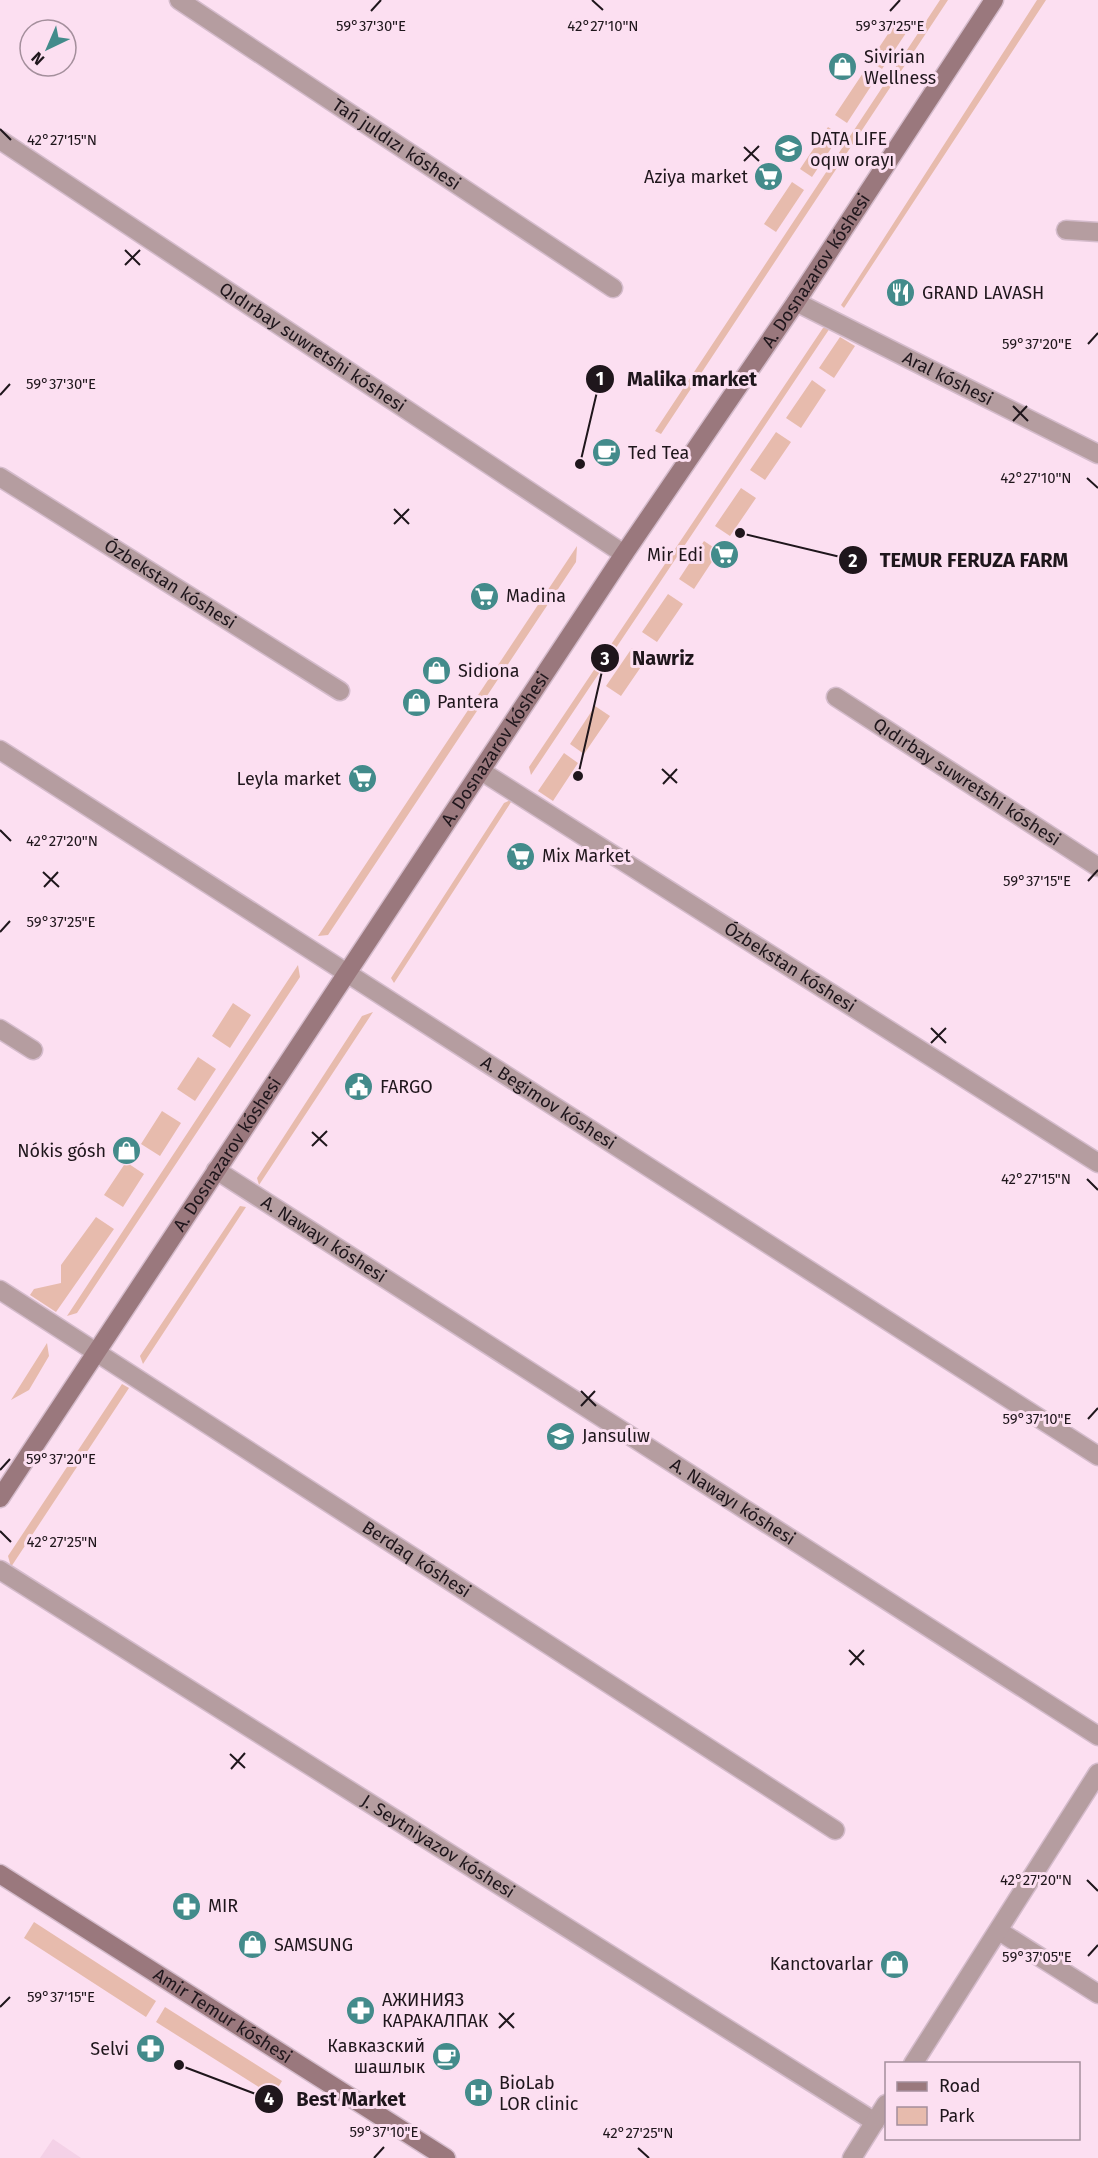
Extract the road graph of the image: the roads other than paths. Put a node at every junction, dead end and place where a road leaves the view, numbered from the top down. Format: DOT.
graph roads {
  1 [pos="179,0"];
  2 [pos="994,0"];
  3 [pos="0,140"];
  4 [pos="1066,230"];
  5 [pos="1098,232"];
  6 [pos="613,288"];
  7 [pos="796,302"];
  8 [pos="1098,454"];
  9 [pos="0,477"];
  10 [pos="624,555"];
  11 [pos="340,690"];
  12 [pos="836,697"];
  13 [pos="0,750"];
  14 [pos="481,771"];
  15 [pos="1098,867"];
  16 [pos="347,973"];
  17 [pos="0,1029"];
  18 [pos="33,1050"];
  19 [pos="1098,1163"];
  20 [pos="216,1170"];
  21 [pos="0,1290"];
  22 [pos="95,1352"];
  23 [pos="1098,1456"];
  24 [pos="0,1498"];
  25 [pos="0,1570"];
  26 [pos="1098,1736"];
  27 [pos="1098,1773"];
  28 [pos="835,1830"];
  29 [pos="0,1874"];
  30 [pos="999,1931"];
  31 [pos="1098,1994"];
  32 [pos="914,2062"];
  33 [pos="885,2106"];
  34 [pos="875,2122"];
  35 [pos="446,2158"];
  36 [pos="852,2158"];
  1 -- 6 [label="street, Tań juldızı kóshesi"];
  2 -- 7 [label="main road, A. Dosnazarov kóshesi"];
  3 -- 10 [label="street, Qıdırbay suwretshi kóshesi"];
  4 -- 5 [label="street"];
  7 -- 8 [label="street, Aral kóshesi"];
  7 -- 10 [label="main road, A. Dosnazarov kóshesi"];
  9 -- 11 [label="street, Ózbekstan kóshesi"];
  10 -- 14 [label="main road, A. Dosnazarov kóshesi"];
  12 -- 15 [label="street, Qıdırbay suwretshi kóshesi"];
  13 -- 16 [label="street, A. Begimov kóshesi"];
  14 -- 16 [label="main road, A. Dosnazarov kóshesi"];
  14 -- 19 [label="street, Ózbekstan kóshesi"];
  16 -- 20 [label="main road, A. Dosnazarov kóshesi"];
  16 -- 23 [label="street, A. Begimov kóshesi"];
  17 -- 18 [label="street"];
  20 -- 22 [label="main road, A. Dosnazarov kóshesi"];
  20 -- 26 [label="street, A. Nawayı kóshesi"];
  21 -- 22 [label="street, Berdaq kóshesi"];
  22 -- 24 [label="main road, A. Dosnazarov kóshesi"];
  22 -- 28 [label="street, Berdaq kóshesi"];
  25 -- 34 [label="street, J. Seytniyazov kóshesi"];
  27 -- 30 [label="street"];
  29 -- 35 [label="main road, Amir Temur kóshesi"];
  30 -- 31 [label="street"];
  30 -- 32 [label="street"];
  33 -- 34 [label="street"];
  34 -- 36 [label="street"];
}
